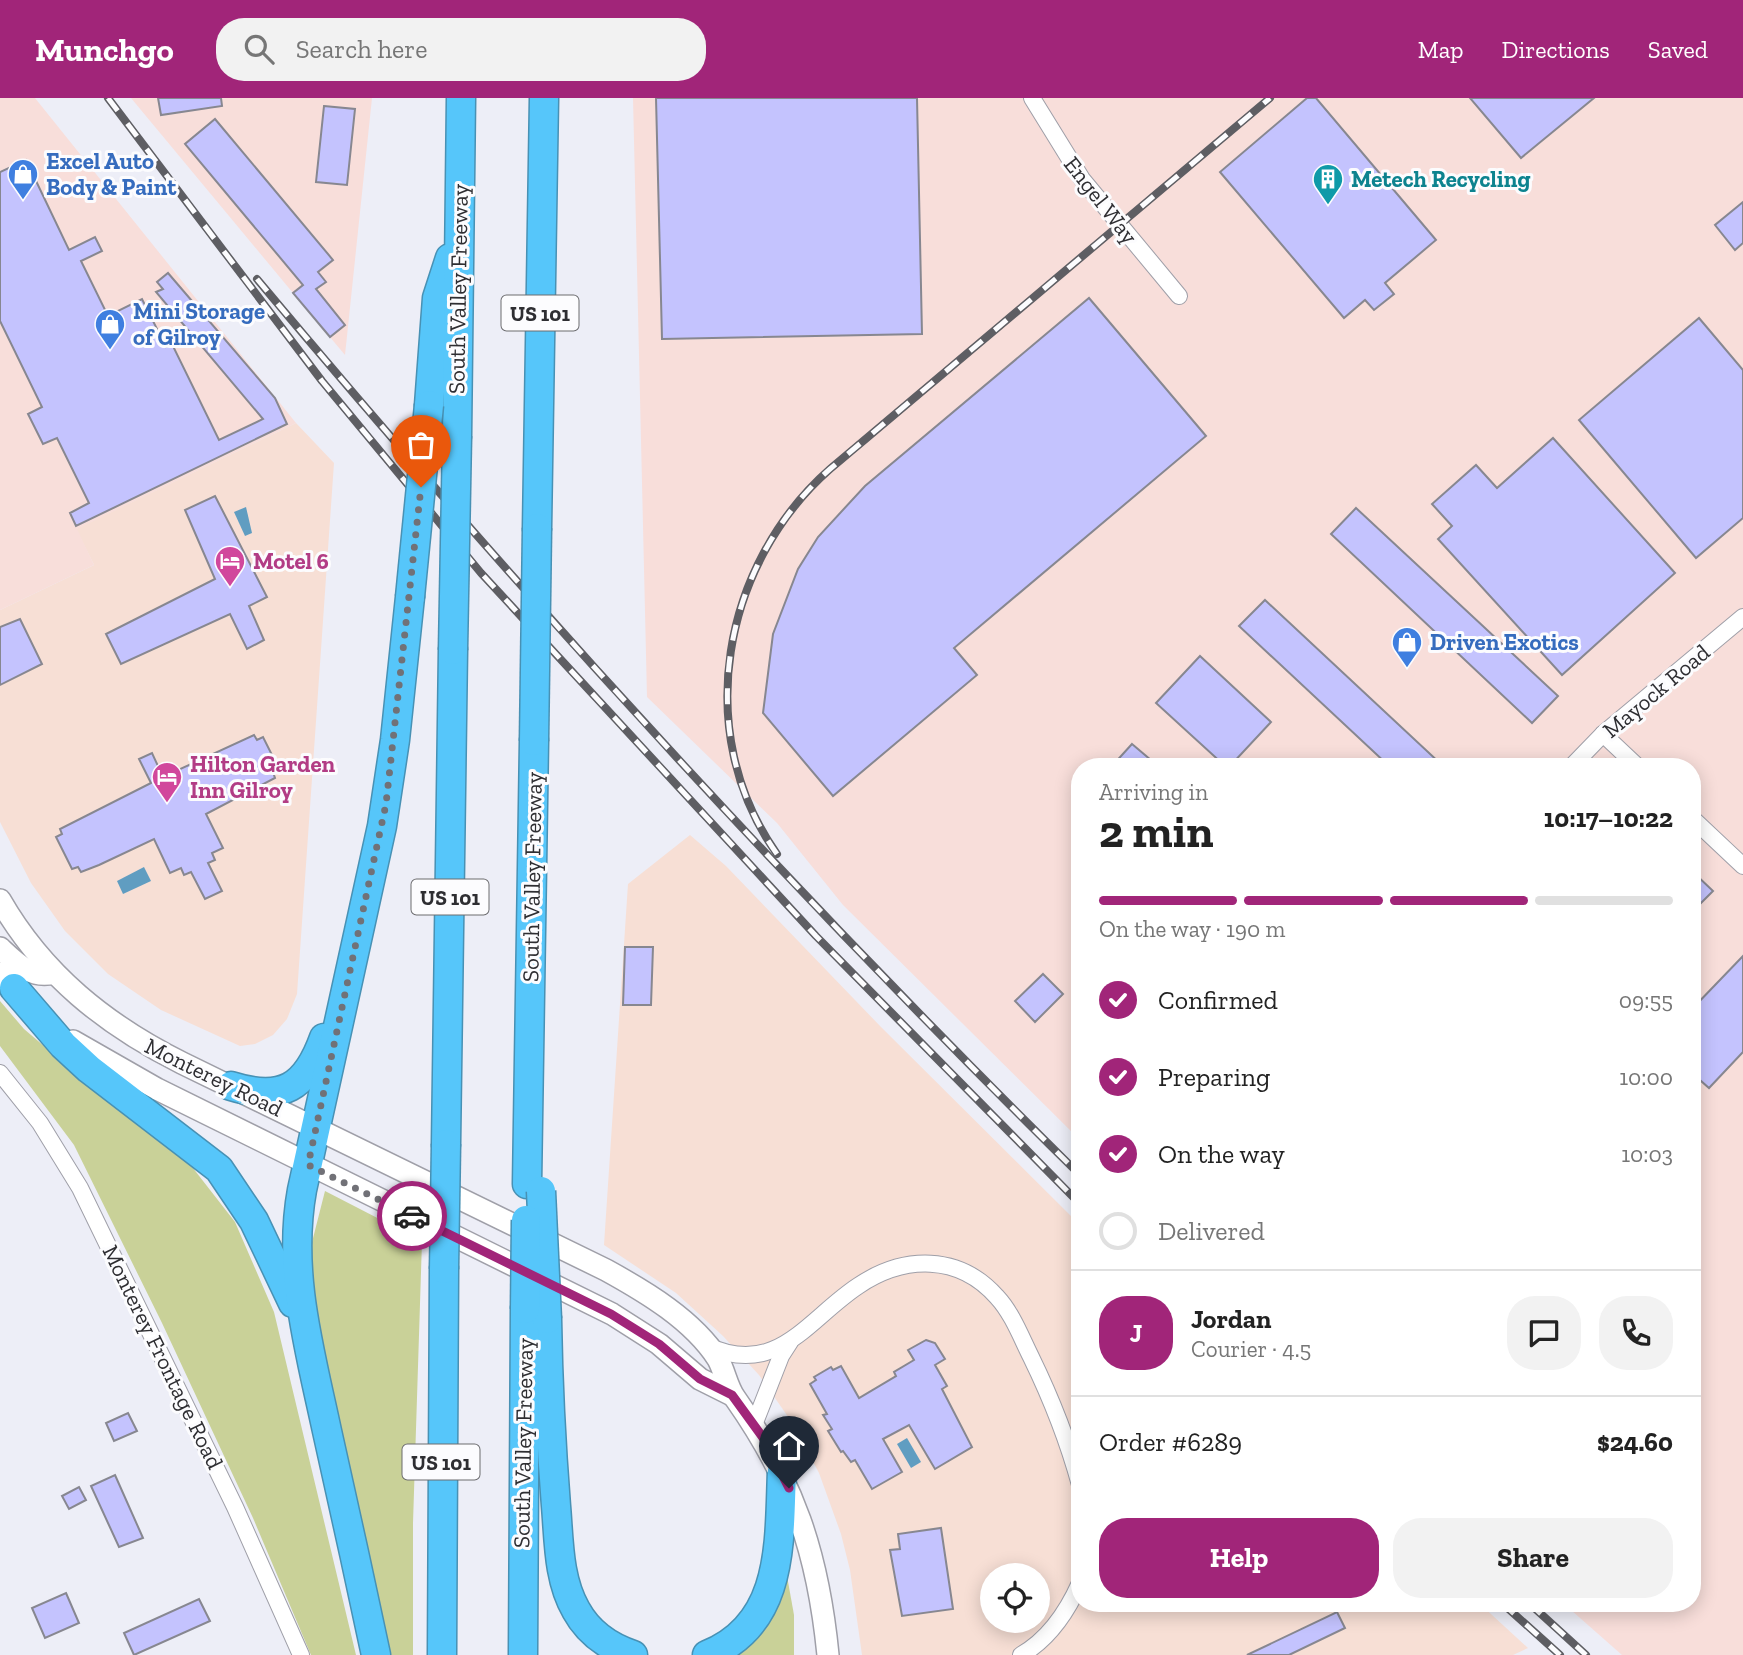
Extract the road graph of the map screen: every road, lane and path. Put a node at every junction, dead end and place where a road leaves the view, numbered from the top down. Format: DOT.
graph roads {
  1 [pos="461,98"];
  2 [pos="544,98"];
  3 [pos="1032,98"];
  4 [pos="459,229"];
  5 [pos="1179,296"];
  6 [pos="1743,617"];
  7 [pos="1603,734"];
  8 [pos="1580,758"];
  9 [pos="1628,758"];
  10 [pos="382,826"];
  11 [pos="1701,826"];
  12 [pos="1743,866"];
  13 [pos="0,900"];
  14 [pos="0,948"];
  15 [pos="54,973"];
  16 [pos="7,981"];
  17 [pos="0,1073"];
  18 [pos="231,1086"];
  19 [pos="316,1128"];
  20 [pos="308,1165"];
  21 [pos="536,1314"];
  22 [pos="306,1331"];
  23 [pos="790,1342"];
  24 [pos="707,1345"];
  25 [pos="732,1395"];
  26 [pos="754,1425"];
  27 [pos="1071,1459"];
  28 [pos="782,1471"];
  29 [pos="1071,1599"];
  30 [pos="611,1647"];
  31 [pos="301,1655"];
  32 [pos="376,1655"];
  33 [pos="442,1655"];
  34 [pos="523,1655"];
  35 [pos="633,1655"];
  36 [pos="707,1655"];
  37 [pos="828,1655"];
  38 [pos="1021,1655"];
  1 -- 4 [label="highway, South Valley Freeway / US 101"];
  2 -- 21 [label="highway, South Valley Freeway / US 101, bridge"];
  3 -- 5 [label="street, Engel Way"];
  4 -- 10 [label="highway, bridge"];
  4 -- 33 [label="highway, South Valley Freeway / US 101, bridge"];
  6 -- 7 [label="street, Mayock Road"];
  7 -- 8 [label="street, Mayock Road"];
  7 -- 9 [label="street"];
  10 -- 18 [label="highway"];
  10 -- 19 [label="highway"];
  11 -- 12 [label="street"];
  13 -- 15 [label="main road, Monterey Road"];
  14 -- 15 [label="main road"];
  15 -- 18 [label="main road, Monterey Road"];
  16 -- 20 [label="main road, Monterey Road"];
  16 -- 22 [label="highway"];
  17 -- 31 [label="street, Monterey Frontage Road"];
  18 -- 19 [label="main road, Monterey Road"];
  19 -- 20 [label="highway"];
  19 -- 24 [label="main road, Monterey Road"];
  20 -- 22 [label="highway"];
  20 -- 25 [label="main road, Monterey Road"];
  21 -- 30 [label="highway"];
  21 -- 34 [label="highway, South Valley Freeway / US 101"];
  22 -- 32 [label="highway"];
  23 -- 24 [label="street"];
  23 -- 26 [label="street"];
  23 -- 27 [label="street"];
  24 -- 25 [label="main road, Monterey Road"];
  25 -- 26 [label="main road, Monterey Road"];
  26 -- 28 [label="main road, Monterey Road"];
  28 -- 36 [label="highway"];
  28 -- 37 [label="main road, Monterey Road"];
  29 -- 38 [label="street"];
  30 -- 35 [label="highway"];
}
